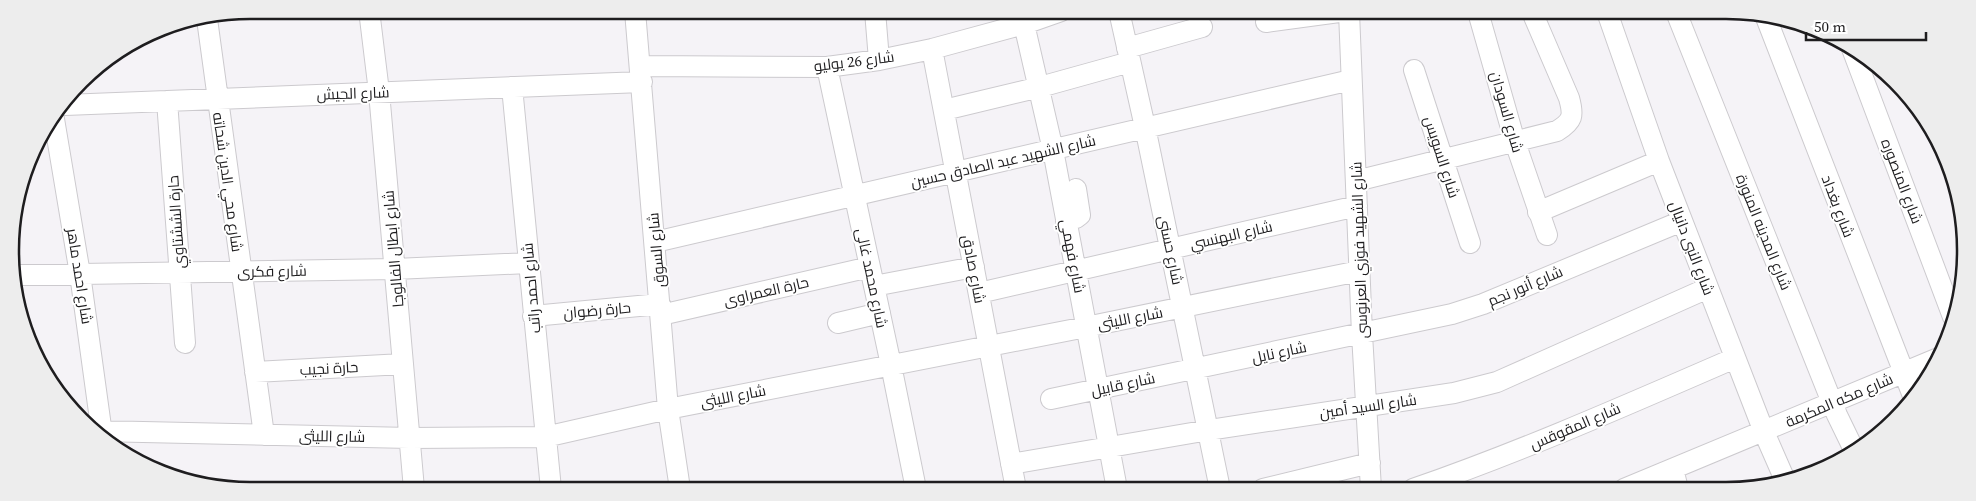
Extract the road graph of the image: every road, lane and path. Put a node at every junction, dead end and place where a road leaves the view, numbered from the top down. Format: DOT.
graph roads {
  1 [pos="369,19"];
  2 [pos="636,19"];
  3 [pos="876,19"];
  4 [pos="1038,19"];
  5 [pos="1121,19"];
  6 [pos="1288,19"];
  7 [pos="1349,19"];
  8 [pos="1480,19"];
  9 [pos="1535,19"];
  10 [pos="1609,19"];
  11 [pos="1679,19"];
  12 [pos="1266,22"];
  13 [pos="207,23"];
  14 [pos="1768,23"];
  15 [pos="1024,24"];
  16 [pos="1202,27"];
  17 [pos="932,49"];
  18 [pos="1129,55"];
  19 [pos="1856,59"];
  20 [pos="879,60"];
  21 [pos="827,67"];
  22 [pos="1414,70"];
  23 [pos="641,74"];
  24 [pos="1351,80"];
  25 [pos="512,87"];
  26 [pos="1040,87"];
  27 [pos="379,92"];
  28 [pos="216,99"];
  29 [pos="167,101"];
  30 [pos="70,105"];
  31 [pos="944,110"];
  32 [pos="55,126"];
  33 [pos="1145,127"];
  34 [pos="1515,142"];
  35 [pos="1053,150"];
  36 [pos="1443,160"];
  37 [pos="1659,161"];
  38 [pos="956,173"];
  39 [pos="1356,181"];
  40 [pos="1076,189"];
  41 [pos="855,195"];
  42 [pos="1357,206"];
  43 [pos="1538,212"];
  44 [pos="1066,221"];
  45 [pos="1682,221"];
  46 [pos="1547,235"];
  47 [pos="655,242"];
  48 [pos="1470,243"];
  49 [pos="1170,250"];
  50 [pos="528,263"];
  51 [pos="974,267"];
  52 [pos="395,269"];
  53 [pos="1360,271"];
  54 [pos="241,272"];
  55 [pos="1076,272"];
  56 [pos="180,273"];
  57 [pos="80,274"];
  58 [pos="20,276"];
  59 [pos="872,276"];
  60 [pos="1708,288"];
  61 [pos="979,293"];
  62 [pos="1950,306"];
  63 [pos="1182,308"];
  64 [pos="661,309"];
  65 [pos="880,313"];
  66 [pos="533,316"];
  67 [pos="838,323"];
  68 [pos="1086,327"];
  69 [pos="1362,334"];
  70 [pos="185,343"];
  71 [pos="989,346"];
  72 [pos="1735,358"];
  73 [pos="1928,363"];
  74 [pos="403,364"];
  75 [pos="891,365"];
  76 [pos="1196,369"];
  77 [pos="255,372"];
  78 [pos="1903,373"];
  79 [pos="1098,389"];
  80 [pos="1910,390"];
  81 [pos="1050,399"];
  82 [pos="1832,402"];
  83 [pos="1367,406"];
  84 [pos="668,409"];
  85 [pos="100,427"];
  86 [pos="1209,430"];
  87 [pos="107,432"];
  88 [pos="1764,432"];
  89 [pos="264,435"];
  90 [pos="545,437"];
  91 [pos="410,438"];
  92 [pos="1851,445"];
  93 [pos="1108,447"];
  94 [pos="1370,463"];
  95 [pos="1011,464"];
  96 [pos="1673,469"];
  97 [pos="1783,474"];
  98 [pos="413,482"];
  99 [pos="550,482"];
  100 [pos="679,482"];
  101 [pos="915,482"];
  102 [pos="1015,482"];
  103 [pos="1115,482"];
  104 [pos="1219,482"];
  105 [pos="1292,482"];
  106 [pos="1371,482"];
  107 [pos="1433,482"];
  108 [pos="1641,482"];
  109 [pos="1676,482"];
  1 -- 27 [label="street, شارع ابطال الفالوجا"];
  2 -- 23 [label="street, شارع السوق"];
  3 -- 20 [label="street"];
  4 -- 15 [label="street, شارع 26 يوليو"];
  5 -- 18 [label="street, شارع حسنى"];
  6 -- 12 [label="street"];
  7 -- 24 [label="street, شارع الشهيد فوزي العرنوسى"];
  8 -- 34 [label="street, شارع السودان"];
  9 -- 34 [label="street"];
  10 -- 37 [label="street, شارع النبى دانيال"];
  11 -- 82 [label="street, شارع المدينه المنورة"];
  13 -- 28 [label="street, شارع محي الدين شحاته"];
  14 -- 78 [label="street, شارع بغداد"];
  15 -- 17 [label="street, شارع 26 يوليو"];
  15 -- 26 [label="street, شارع فهمي"];
  16 -- 18 [label="street"];
  17 -- 20 [label="street, شارع 26 يوليو"];
  17 -- 31 [label="street, شارع صادق"];
  18 -- 26 [label="street"];
  18 -- 33 [label="street, شارع حسنى"];
  19 -- 62 [label="street, شارع المنصوره"];
  20 -- 21 [label="street, شارع 26 يوليو"];
  21 -- 23 [label="street, شارع 26 يوليو"];
  21 -- 41 [label="street, شارع محمد غالى"];
  22 -- 36 [label="street, شارع السويس"];
  23 -- 25 [label="street, شارع الجيش"];
  23 -- 47 [label="street, شارع السوق"];
  24 -- 33 [label="street, شارع الشهيد عبد الصادق حسين"];
  24 -- 39 [label="street, شارع الشهيد فوزي العرنوسى"];
  25 -- 27 [label="street, شارع الجيش"];
  25 -- 50 [label="street, شارع احمد راتب"];
  26 -- 31 [label="street"];
  26 -- 35 [label="street, شارع فهمي"];
  27 -- 28 [label="street, شارع الجيش"];
  27 -- 52 [label="street, شارع ابطال الفالوجا"];
  28 -- 29 [label="street, شارع الجيش"];
  28 -- 54 [label="street, شارع محي الدين شحاته"];
  29 -- 30 [label="street, شارع الجيش"];
  29 -- 56 [label="street, حارة الششتاوي"];
  31 -- 38 [label="street, شارع صادق"];
  32 -- 57 [label="street, شارع احمد ماهر"];
  33 -- 35 [label="street, شارع الشهيد عبد الصادق حسين"];
  33 -- 49 [label="street, شارع حسنى"];
  34 -- 36 [label="street"];
  34 -- 43 [label="street, شارع السودان"];
  35 -- 38 [label="street, شارع الشهيد عبد الصادق حسين"];
  35 -- 44 [label="street, شارع فهمي"];
  36 -- 39 [label="street"];
  36 -- 48 [label="street, شارع السويس"];
  37 -- 43 [label="street"];
  37 -- 45 [label="street, شارع النبى دانيال"];
  38 -- 41 [label="street, شارع الشهيد عبد الصادق حسين"];
  38 -- 51 [label="street, شارع صادق"];
  39 -- 42 [label="street, شارع الشهيد فوزي العرنوسى"];
  40 -- 44 [label="street"];
  41 -- 47 [label="street, شارع الشهيد عبد الصادق حسين"];
  41 -- 59 [label="street, شارع محمد غالى"];
  42 -- 49 [label="street, شارع البهنسي"];
  42 -- 53 [label="street, شارع الشهيد فوزي العرنوسى"];
  43 -- 46 [label="street, شارع السودان"];
  44 -- 55 [label="street, شارع فهمي"];
  45 -- 60 [label="street, شارع النبى دانيال"];
  45 -- 69 [label="street, شارع أنور نجم"];
  47 -- 64 [label="street, شارع السوق"];
  49 -- 55 [label="street, شارع البهنسي"];
  49 -- 63 [label="street, شارع حسنى"];
  50 -- 52 [label="street, شارع فكرى"];
  50 -- 66 [label="street, شارع احمد راتب"];
  51 -- 59 [label="street, حارة العمراوى"];
  51 -- 61 [label="street, شارع صادق"];
  52 -- 54 [label="street, شارع فكرى"];
  52 -- 74 [label="street, شارع ابطال الفالوجا"];
  53 -- 63 [label="street, شارع الليثى"];
  53 -- 69 [label="street, شارع الشهيد فوزي العرنوسى"];
  54 -- 56 [label="street, شارع فكرى"];
  54 -- 77 [label="street, شارع محي الدين شحاته"];
  55 -- 61 [label="street, شارع البهنسي"];
  55 -- 68 [label="street, شارع فهمي"];
  56 -- 57 [label="street, شارع فكرى"];
  56 -- 70 [label="street, حارة الششتاوي"];
  57 -- 58 [label="street, شارع فكرى"];
  57 -- 85 [label="street, شارع احمد ماهر"];
  59 -- 64 [label="street, حارة العمراوى"];
  59 -- 65 [label="street, شارع محمد غالى"];
  60 -- 72 [label="street, شارع النبى دانيال"];
  60 -- 83 [label="street, شارع السيد أمين"];
  61 -- 71 [label="street, شارع صادق"];
  63 -- 68 [label="street, شارع الليثى"];
  63 -- 76 [label="street, شارع حسنى"];
  64 -- 66 [label="street, حارة رضوان"];
  64 -- 84 [label="street, شارع السوق"];
  65 -- 67 [label="street"];
  65 -- 75 [label="street, شارع محمد غالى"];
  66 -- 90 [label="street, شارع احمد راتب"];
  68 -- 71 [label="street, شارع الليثى"];
  68 -- 79 [label="street, شارع فهمي"];
  69 -- 76 [label="street, شارع نايل"];
  69 -- 83 [label="street, شارع الشهيد فوزي العرنوسى"];
  71 -- 75 [label="street, شارع الليثى"];
  71 -- 95 [label="street, شارع صادق"];
  72 -- 88 [label="street, شارع النبى دانيال"];
  72 -- 107 [label="street, شارع المقوقس"];
  73 -- 78 [label="street, شارع مكه المكرمة"];
  74 -- 77 [label="street, حارة نجيب"];
  74 -- 91 [label="street, شارع ابطال الفالوجا"];
  75 -- 84 [label="street, شارع الليثى"];
  75 -- 101 [label="street, شارع محمد غالى"];
  76 -- 79 [label="street, شارع قابيل"];
  76 -- 86 [label="street, شارع حسنى"];
  77 -- 89 [label="street, شارع محي الدين شحاته"];
  78 -- 80 [label="street, شارع بغداد"];
  78 -- 82 [label="street, شارع مكه المكرمة"];
  79 -- 81 [label="street, شارع قابيل"];
  79 -- 93 [label="street, شارع فهمي"];
  82 -- 88 [label="street, شارع مكه المكرمة"];
  82 -- 92 [label="street, شارع المدينه المنورة"];
  83 -- 86 [label="street, شارع السيد أمين"];
  83 -- 94 [label="street, شارع الشهيد فوزي العرنوسى"];
  84 -- 90 [label="street, شارع الليثى"];
  84 -- 100 [label="street, شارع السوق"];
  86 -- 93 [label="street, شارع السيد أمين"];
  86 -- 104 [label="street, شارع حسنى"];
  87 -- 89 [label="street, شارع الليثى"];
  88 -- 96 [label="street, شارع مكه المكرمة"];
  88 -- 97 [label="street, شارع النبى دانيال"];
  89 -- 91 [label="street, شارع الليثى"];
  90 -- 91 [label="street, شارع الليثى"];
  90 -- 99 [label="street, شارع احمد راتب"];
  91 -- 98 [label="street, شارع ابطال الفالوجا"];
  93 -- 95 [label="street, شارع السيد أمين"];
  93 -- 103 [label="street, شارع فهمي"];
  94 -- 105 [label="street"];
  94 -- 106 [label="street, شارع الشهيد فوزي العرنوسى"];
  95 -- 102 [label="street, شارع صادق"];
  96 -- 108 [label="street, شارع مكه المكرمة"];
  96 -- 109 [label="street"];
}
